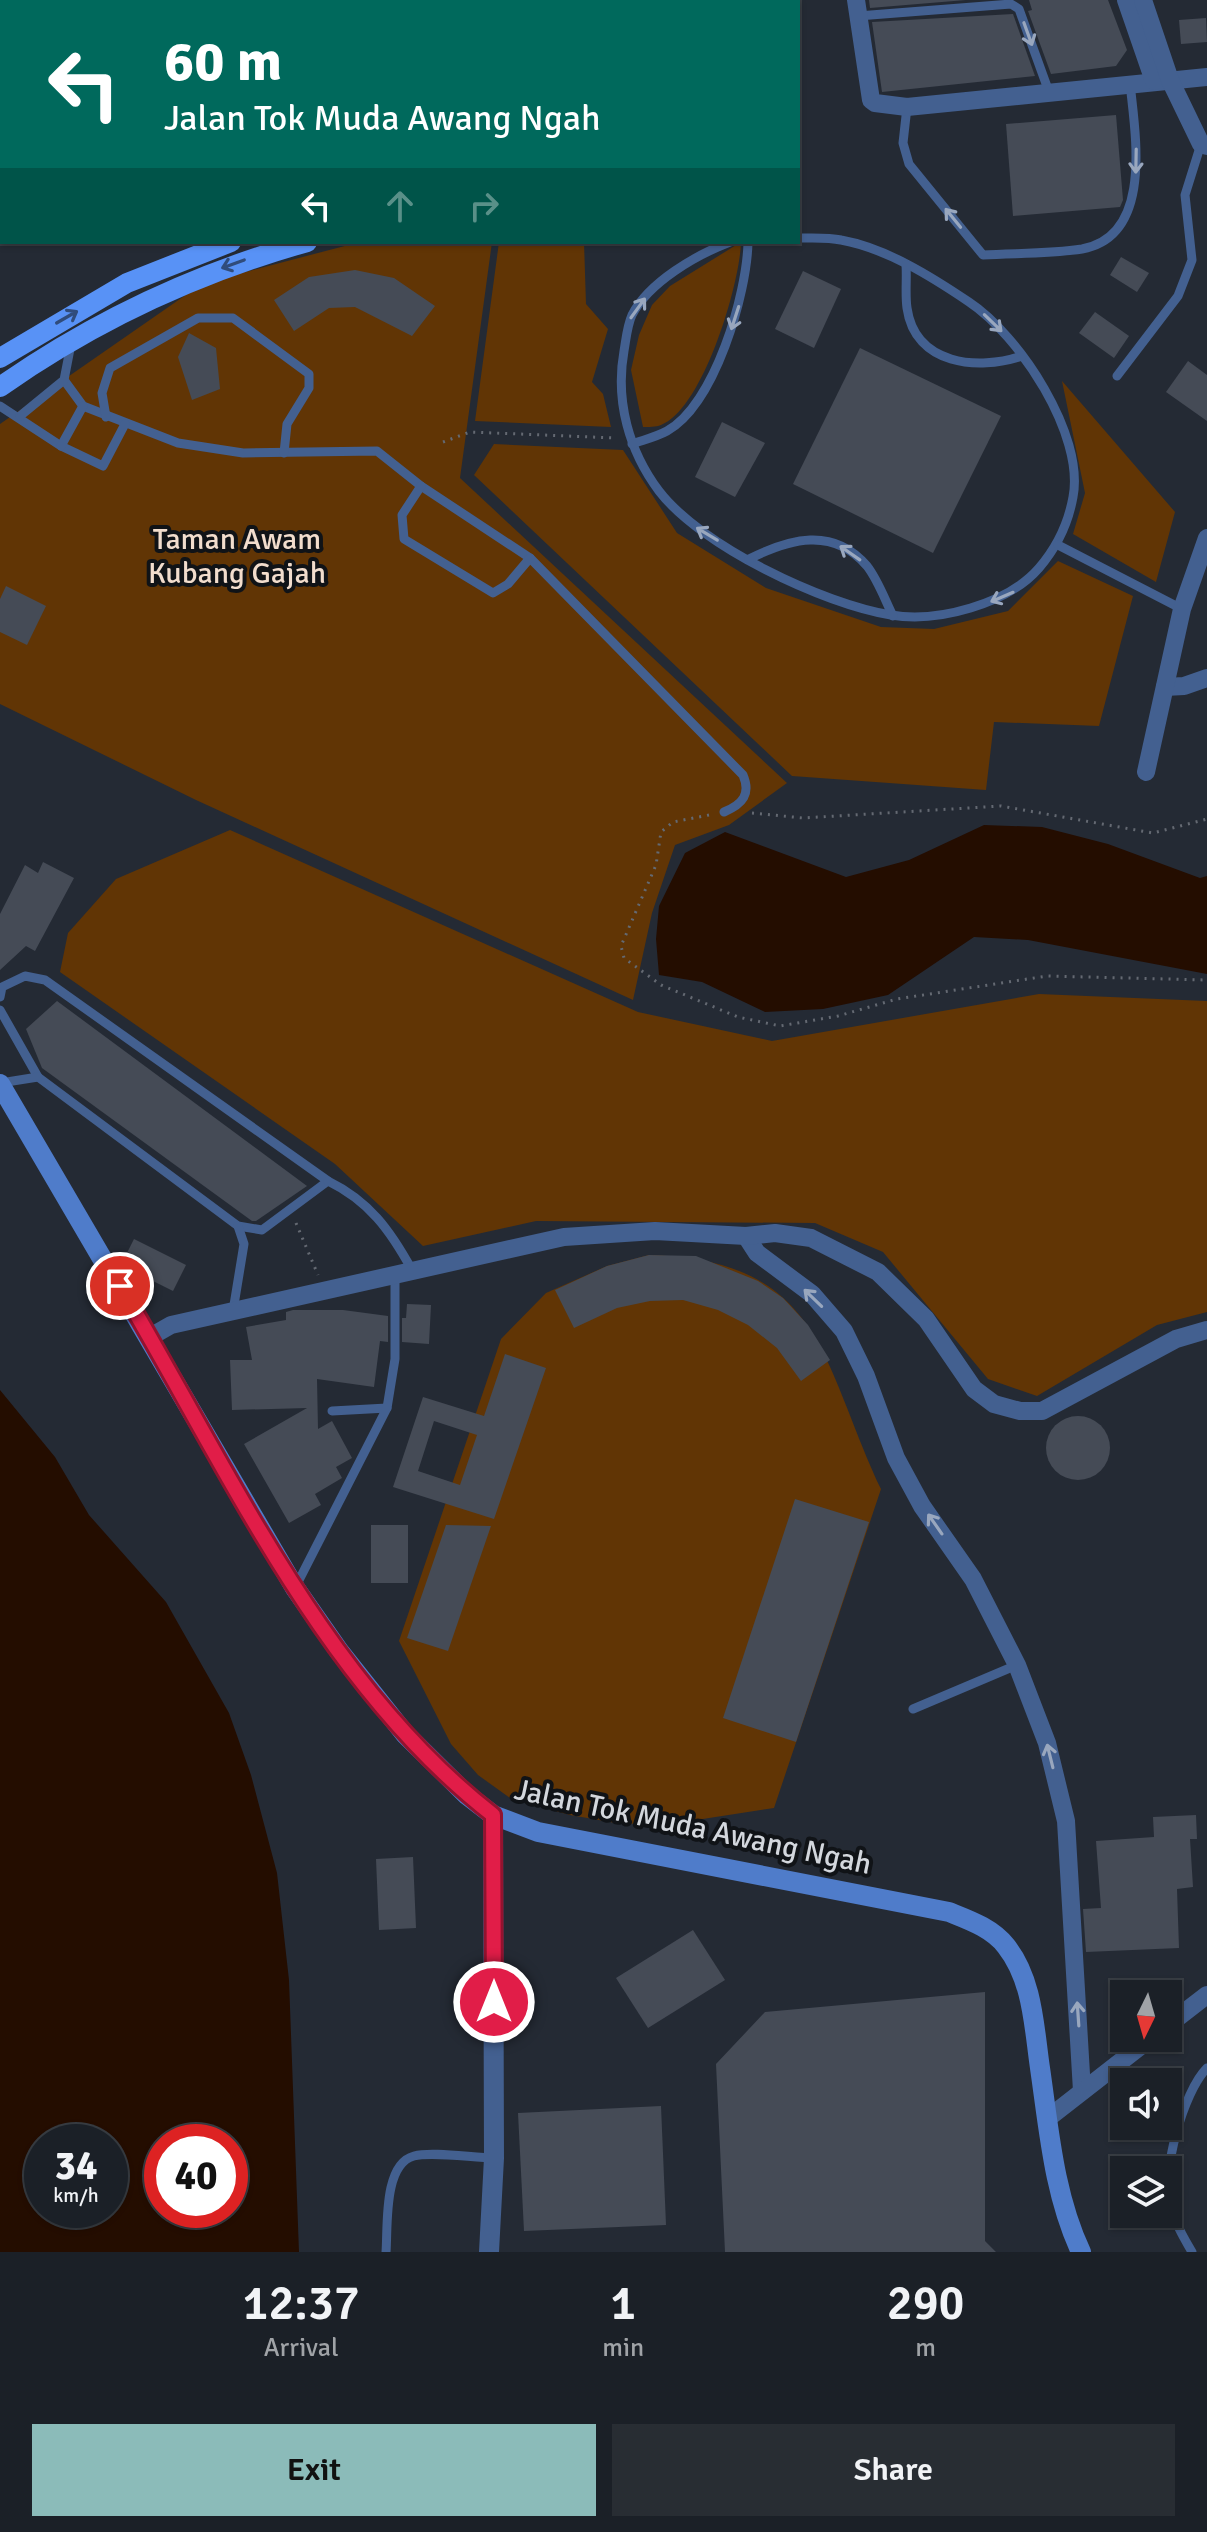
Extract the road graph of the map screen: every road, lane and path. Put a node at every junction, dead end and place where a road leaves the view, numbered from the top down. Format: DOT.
graph roads {
  1 [pos="1126,0"];
  2 [pos="1143,0"];
  3 [pos="857,8"];
  4 [pos="1207,77"];
  5 [pos="1162,80"];
  6 [pos="1130,83"];
  7 [pos="1049,92"];
  8 [pos="907,107"];
  9 [pos="1204,145"];
  10 [pos="800,238"];
  11 [pos="226,244"];
  12 [pos="300,244"];
  13 [pos="727,244"];
  14 [pos="748,244"];
  15 [pos="906,265"];
  16 [pos="72,342"];
  17 [pos="1022,356"];
  18 [pos="0,358"];
  19 [pos="1117,376"];
  20 [pos="64,380"];
  21 [pos="0,387"];
  22 [pos="0,406"];
  23 [pos="83,406"];
  24 [pos="20,416"];
  25 [pos="106,417"];
  26 [pos="125,424"];
  27 [pos="631,441"];
  28 [pos="443,442"];
  29 [pos="61,446"];
  30 [pos="284,453"];
  31 [pos="421,486"];
  32 [pos="1207,538"];
  33 [pos="1058,545"];
  34 [pos="530,558"];
  35 [pos="749,559"];
  36 [pos="1182,609"];
  37 [pos="893,616"];
  38 [pos="1207,678"];
  39 [pos="1165,687"];
  40 [pos="1146,772"];
  41 [pos="724,812"];
  42 [pos="1207,819"];
  43 [pos="1207,980"];
  44 [pos="0,997"];
  45 [pos="0,1010"];
  46 [pos="38,1077"];
  47 [pos="0,1083"];
  48 [pos="328,1181"];
  49 [pos="286,1212"];
  50 [pos="238,1226"];
  51 [pos="746,1236"];
  52 [pos="403,1272"];
  53 [pos="324,1290"];
  54 [pos="233,1311"];
  55 [pos="1207,1330"];
  56 [pos="150,1337"];
  57 [pos="387,1408"];
  58 [pos="332,1411"];
  59 [pos="295,1588"];
  60 [pos="1017,1665"];
  61 [pos="913,1709"];
  62 [pos="493,1815"];
  63 [pos="1207,1995"];
  64 [pos="1182,2014"];
  65 [pos="1133,2052"];
  66 [pos="1207,2068"];
  67 [pos="1082,2091"];
  68 [pos="1047,2119"];
  69 [pos="494,2158"];
  70 [pos="386,2252"];
  71 [pos="489,2252"];
  72 [pos="1081,2252"];
  73 [pos="1192,2252"];
  1 -- 5 [label="street"];
  2 -- 5 [label="street"];
  3 -- 7 [label="lane, one-way"];
  3 -- 8 [label="street"];
  4 -- 5 [label="street"];
  5 -- 6 [label="street"];
  5 -- 9 [label="street"];
  6 -- 7 [label="street"];
  6 -- 8 [label="lane, one-way"];
  7 -- 8 [label="street"];
  9 -- 19 [label="lane"];
  10 -- 15 [label="lane"];
  18 -- 11 [label="main road, one-way"];
  12 -- 16 [label="main road, one-way"];
  27 -- 13 [label="lane, one-way"];
  14 -- 27 [label="lane, one-way"];
  15 -- 17 [label="lane, one-way"];
  15 -- 17 [label="lane"];
  16 -- 20 [label="lane"];
  16 -- 21 [label="main road"];
  17 -- 33 [label="lane"];
  20 -- 23 [label="lane"];
  20 -- 24 [label="lane"];
  22 -- 24 [label="lane"];
  23 -- 25 [label="lane"];
  23 -- 29 [label="lane"];
  24 -- 29 [label="lane"];
  25 -- 26 [label="lane"];
  25 -- 30 [label="lane"];
  26 -- 29 [label="lane"];
  26 -- 30 [label="lane"];
  27 -- 28 [label="path"];
  35 -- 27 [label="lane, one-way"];
  30 -- 31 [label="lane"];
  31 -- 34 [label="lane"];
  31 -- 34 [label="lane"];
  32 -- 36 [label="street"];
  33 -- 36 [label="lane"];
  33 -- 37 [label="lane, one-way"];
  34 -- 41 [label="lane"];
  35 -- 37 [label="lane"];
  37 -- 35 [label="lane, one-way"];
  36 -- 39 [label="street"];
  38 -- 39 [label="street"];
  39 -- 40 [label="street"];
  41 -- 42 [label="path"];
  41 -- 43 [label="path"];
  44 -- 48 [label="lane"];
  45 -- 46 [label="lane"];
  46 -- 47 [label="lane"];
  46 -- 50 [label="lane"];
  47 -- 56 [label="main road, Jalan Tok Muda Awang Ngah"];
  48 -- 49 [label="lane"];
  48 -- 52 [label="lane"];
  49 -- 50 [label="lane"];
  49 -- 53 [label="path"];
  50 -- 54 [label="lane"];
  51 -- 52 [label="street"];
  51 -- 55 [label="street"];
  60 -- 51 [label="street, one-way"];
  52 -- 53 [label="street"];
  52 -- 57 [label="lane"];
  53 -- 54 [label="street"];
  54 -- 56 [label="street"];
  56 -- 59 [label="main road, Jalan Tok Muda Awang Ngah"];
  57 -- 58 [label="lane"];
  57 -- 59 [label="lane"];
  59 -- 62 [label="main road, Jalan Tok Muda Awang Ngah"];
  60 -- 61 [label="lane"];
  67 -- 60 [label="street, one-way"];
  62 -- 68 [label="main road, Jalan Tok Muda Awang Ngah"];
  62 -- 69 [label="street"];
  63 -- 64 [label="street"];
  65 -- 67 [label="street"];
  66 -- 73 [label="lane"];
  67 -- 68 [label="street"];
  68 -- 72 [label="main road, Jalan Tok Muda Awang Ngah"];
  69 -- 70 [label="lane"];
  69 -- 71 [label="street"];
}
